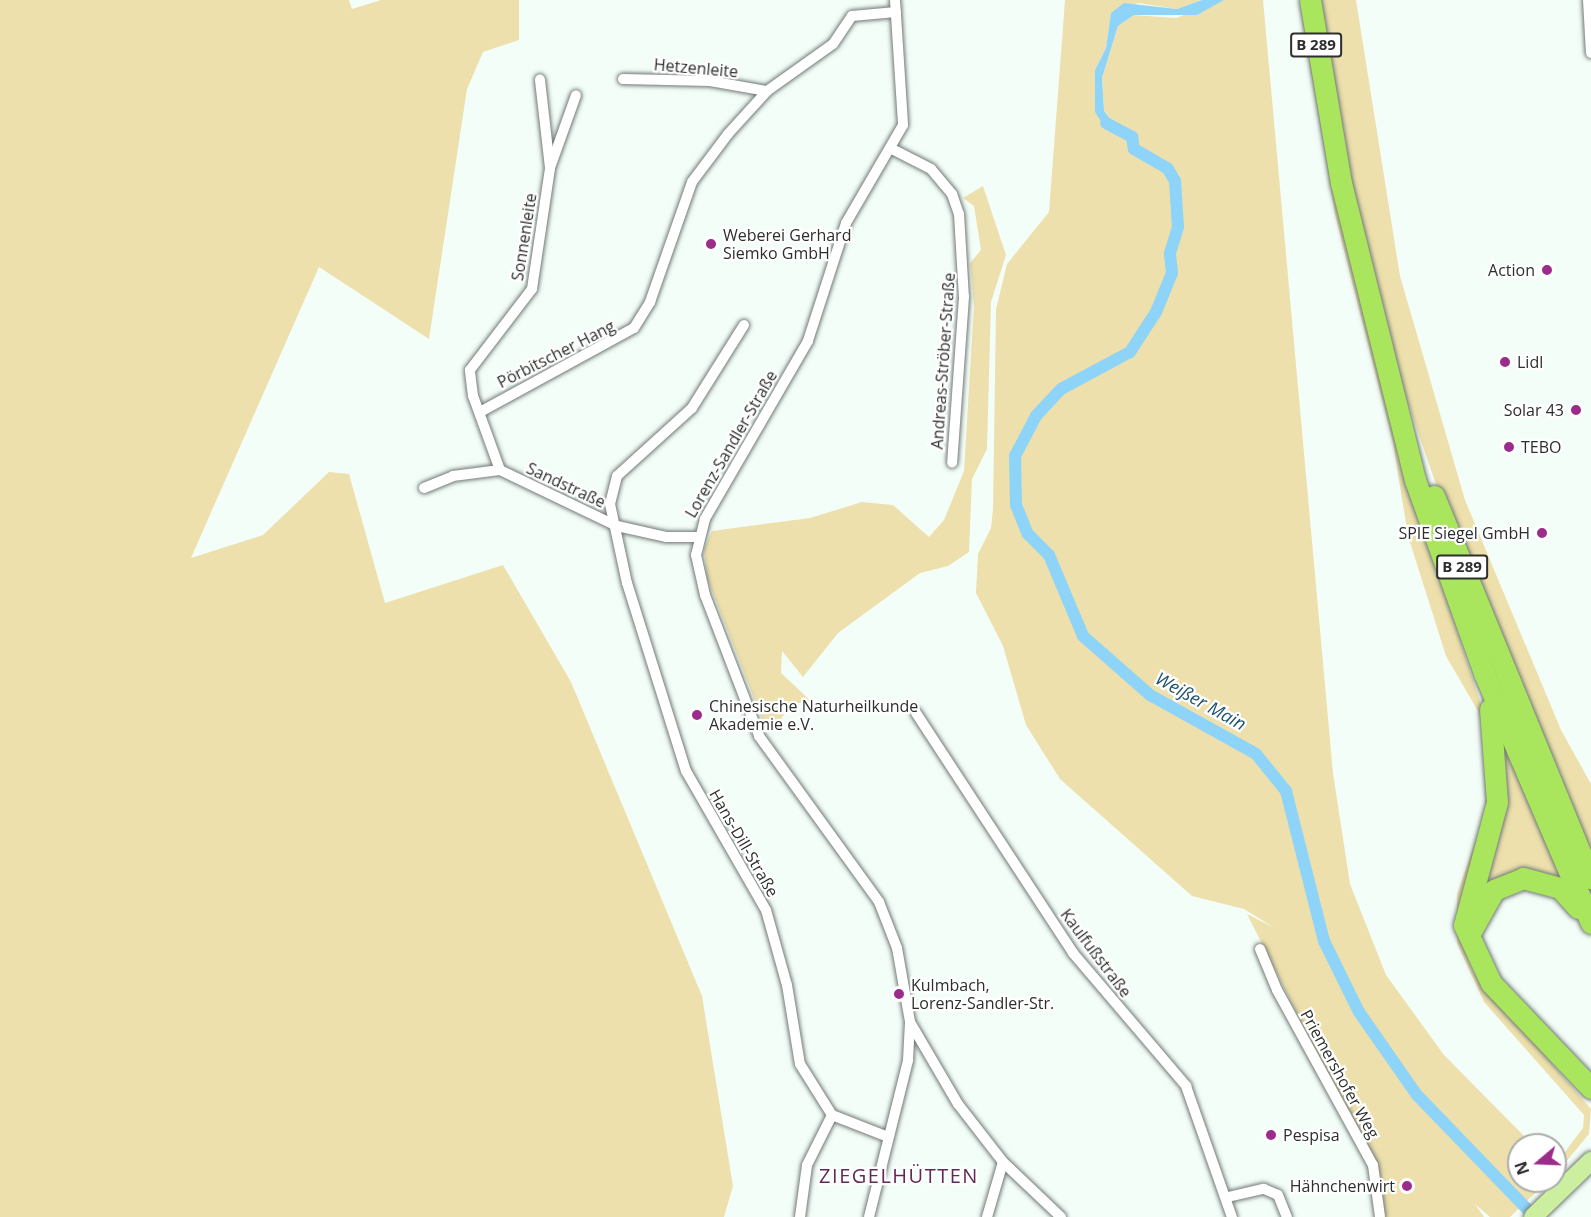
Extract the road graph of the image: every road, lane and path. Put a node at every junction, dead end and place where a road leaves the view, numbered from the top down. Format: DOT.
graph roads {
  1 [pos="895,0"];
  2 [pos="1310,0"];
  3 [pos="1588,0"];
  4 [pos="896,12"];
  5 [pos="1591,52"];
  6 [pos="623,79"];
  7 [pos="540,80"];
  8 [pos="767,91"];
  9 [pos="576,95"];
  10 [pos="892,149"];
  11 [pos="550,168"];
  12 [pos="744,324"];
  13 [pos="1381,348"];
  14 [pos="480,412"];
  15 [pos="952,464"];
  16 [pos="500,470"];
  17 [pos="424,488"];
  18 [pos="617,526"];
  19 [pos="697,537"];
  20 [pos="1484,673"];
  21 [pos="916,712"];
  22 [pos="1591,878"];
  23 [pos="1591,923"];
  24 [pos="1591,929"];
  25 [pos="1468,940"];
  26 [pos="1260,949"];
  27 [pos="910,1022"];
  28 [pos="1587,1081"];
  29 [pos="832,1115"];
  30 [pos="888,1137"];
  31 [pos="1591,1161"];
  32 [pos="1003,1162"];
  33 [pos="1227,1197"];
  34 [pos="800,1217"];
  35 [pos="869,1217"];
  36 [pos="987,1217"];
  37 [pos="1061,1217"];
  38 [pos="1232,1217"];
  39 [pos="1287,1217"];
  40 [pos="1380,1217"];
  41 [pos="1533,1217"];
  1 -- 4 [label="street, Lorenz-Sandler-Straße"];
  2 -- 13 [label="highway, B 289"];
  3 -- 5 [label="street"];
  4 -- 8 [label="street, Pörbitscher Hang"];
  4 -- 10 [label="street, Lorenz-Sandler-Straße"];
  6 -- 8 [label="street, Hetzenleite"];
  7 -- 11 [label="street, Sonnenleite"];
  8 -- 14 [label="street, Pörbitscher Hang"];
  9 -- 11 [label="street"];
  10 -- 15 [label="street, Andreas-Ströber-Straße"];
  10 -- 19 [label="street, Lorenz-Sandler-Straße"];
  11 -- 14 [label="street, Sonnenleite"];
  12 -- 18 [label="street, Hans-Dill-Straße"];
  13 -- 20 [label="highway, B 289"];
  13 -- 22 [label="highway, B 289"];
  14 -- 16 [label="street"];
  16 -- 17 [label="street, Sandstraße"];
  16 -- 18 [label="street, Sandstraße"];
  18 -- 19 [label="street, Sandstraße"];
  18 -- 29 [label="street, Hans-Dill-Straße"];
  19 -- 27 [label="street, Lorenz-Sandler-Straße"];
  20 -- 23 [label="highway, B 289"];
  20 -- 25 [label="highway"];
  21 -- 33 [label="street, Kaulfußstraße"];
  24 -- 25 [label="highway"];
  25 -- 28 [label="highway"];
  26 -- 40 [label="street, Priemershofer Weg"];
  27 -- 30 [label="street"];
  27 -- 32 [label="street, Lorenz-Sandler-Straße"];
  29 -- 30 [label="street"];
  29 -- 34 [label="street"];
  30 -- 35 [label="street"];
  31 -- 41 [label="main road"];
  32 -- 36 [label="street"];
  32 -- 37 [label="street, Lorenz-Sandler-Straße"];
  33 -- 38 [label="street, Kaulfußstraße"];
  33 -- 39 [label="street"];
}
